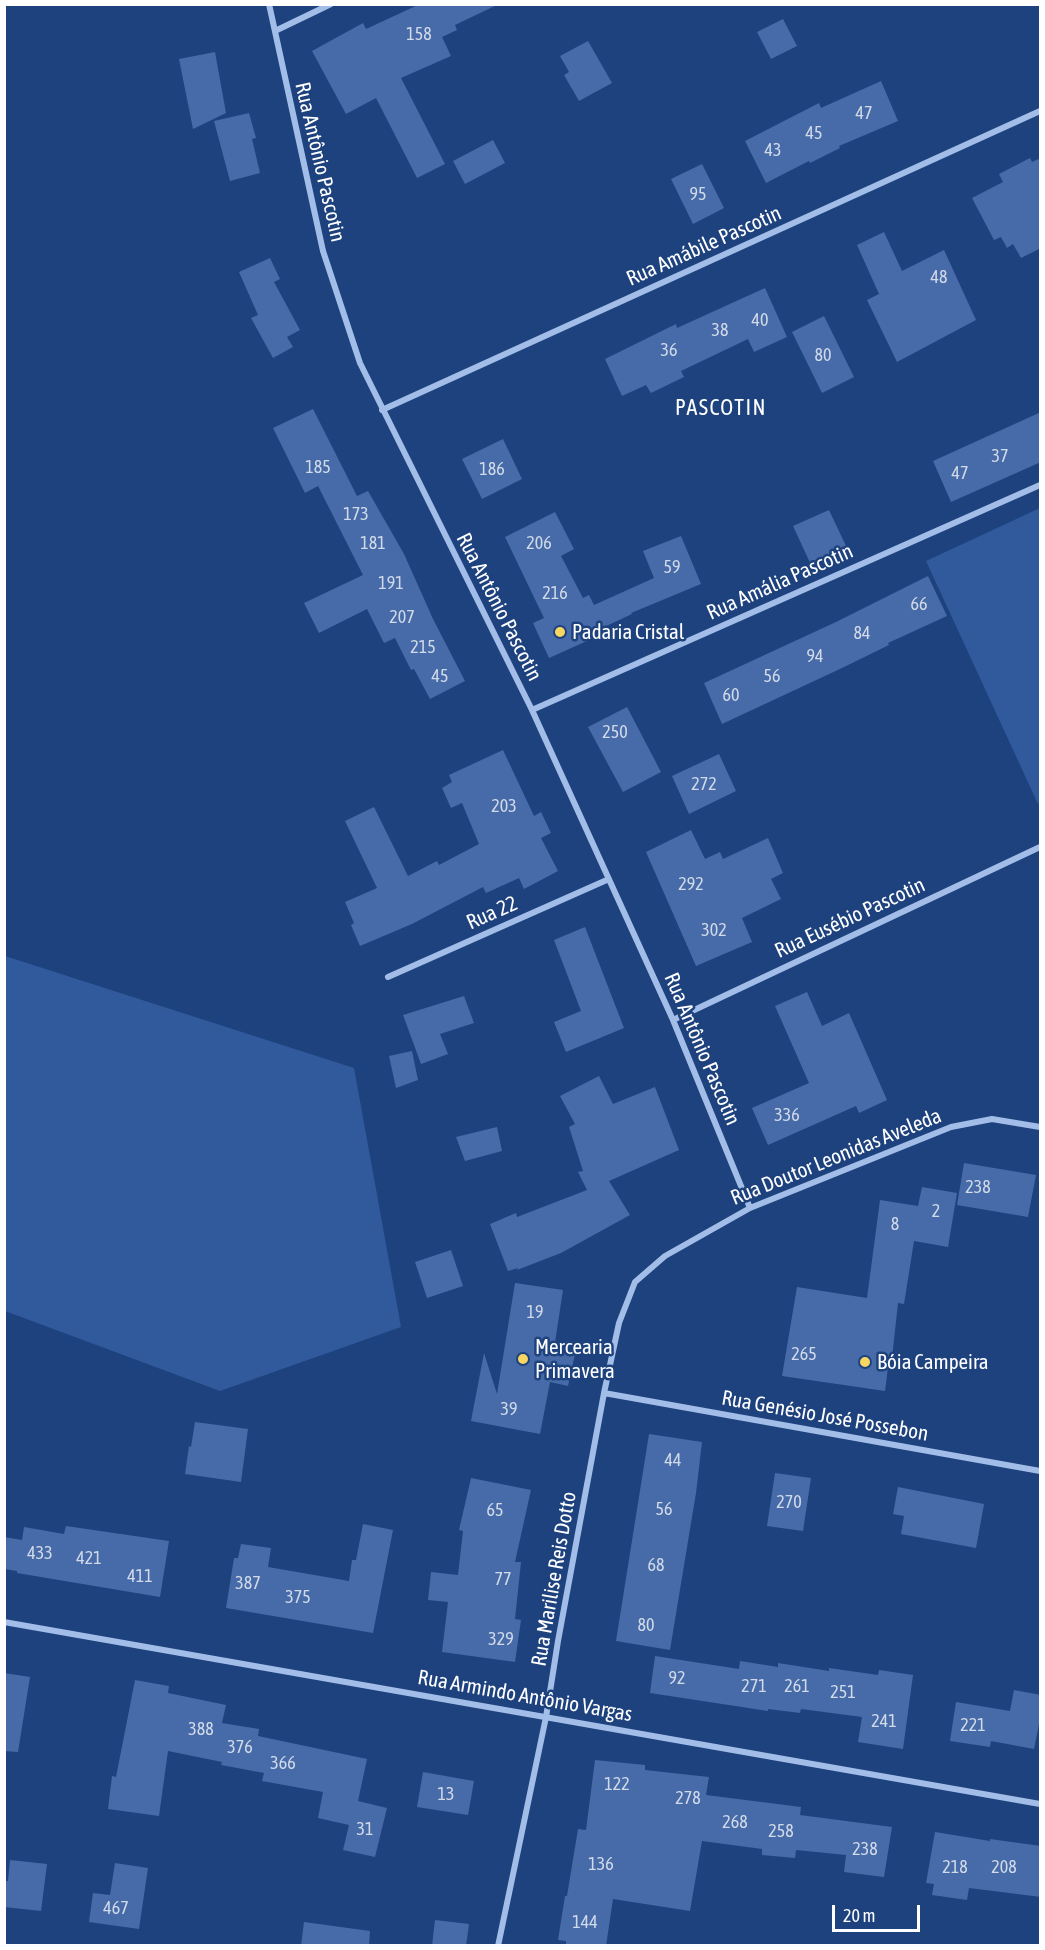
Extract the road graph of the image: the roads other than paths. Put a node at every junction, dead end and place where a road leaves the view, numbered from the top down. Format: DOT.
graph roads {
  1 [pos="269,4"];
  2 [pos="332,4"];
  3 [pos="275,32"];
  4 [pos="1041,111"];
  5 [pos="382,410"];
  6 [pos="1041,485"];
  7 [pos="532,710"];
  8 [pos="1041,846"];
  9 [pos="609,879"];
  10 [pos="388,976"];
  11 [pos="673,1020"];
  12 [pos="1041,1127"];
  13 [pos="750,1208"];
  14 [pos="619,1323"];
  15 [pos="604,1393"];
  16 [pos="1041,1471"];
  17 [pos="4,1622"];
  18 [pos="546,1717"];
  19 [pos="1041,1804"];
  20 [pos="498,1946"];
  1 -- 3 [label="street, Rua Antônio Pascotin"];
  2 -- 3 [label="street"];
  3 -- 5 [label="street, Rua Antônio Pascotin"];
  4 -- 5 [label="street, Rua Amábile Pascotin"];
  5 -- 7 [label="street, Rua Antônio Pascotin"];
  6 -- 7 [label="street, Rua Amália Pascotin"];
  7 -- 9 [label="street, Rua Antônio Pascotin"];
  8 -- 11 [label="street, Rua Eusébio Pascotin"];
  9 -- 10 [label="street, Rua 22"];
  9 -- 11 [label="street, Rua Antônio Pascotin"];
  11 -- 13 [label="street, Rua Antônio Pascotin"];
  12 -- 13 [label="street, Rua Doutor Leonidas Aveleda"];
  13 -- 14 [label="street, Rua Doutor Leonidas Aveleda"];
  14 -- 15 [label="street, Rua Marilise Reis Dotto"];
  15 -- 16 [label="street, Rua Genésio José Possebon"];
  15 -- 18 [label="street, Rua Marilise Reis Dotto"];
  17 -- 18 [label="street, Rua Armindo Antônio Vargas"];
  18 -- 19 [label="street, Rua Armindo Antônio Vargas"];
  18 -- 20 [label="street, Rua Marilise Reis Dotto"];
}
